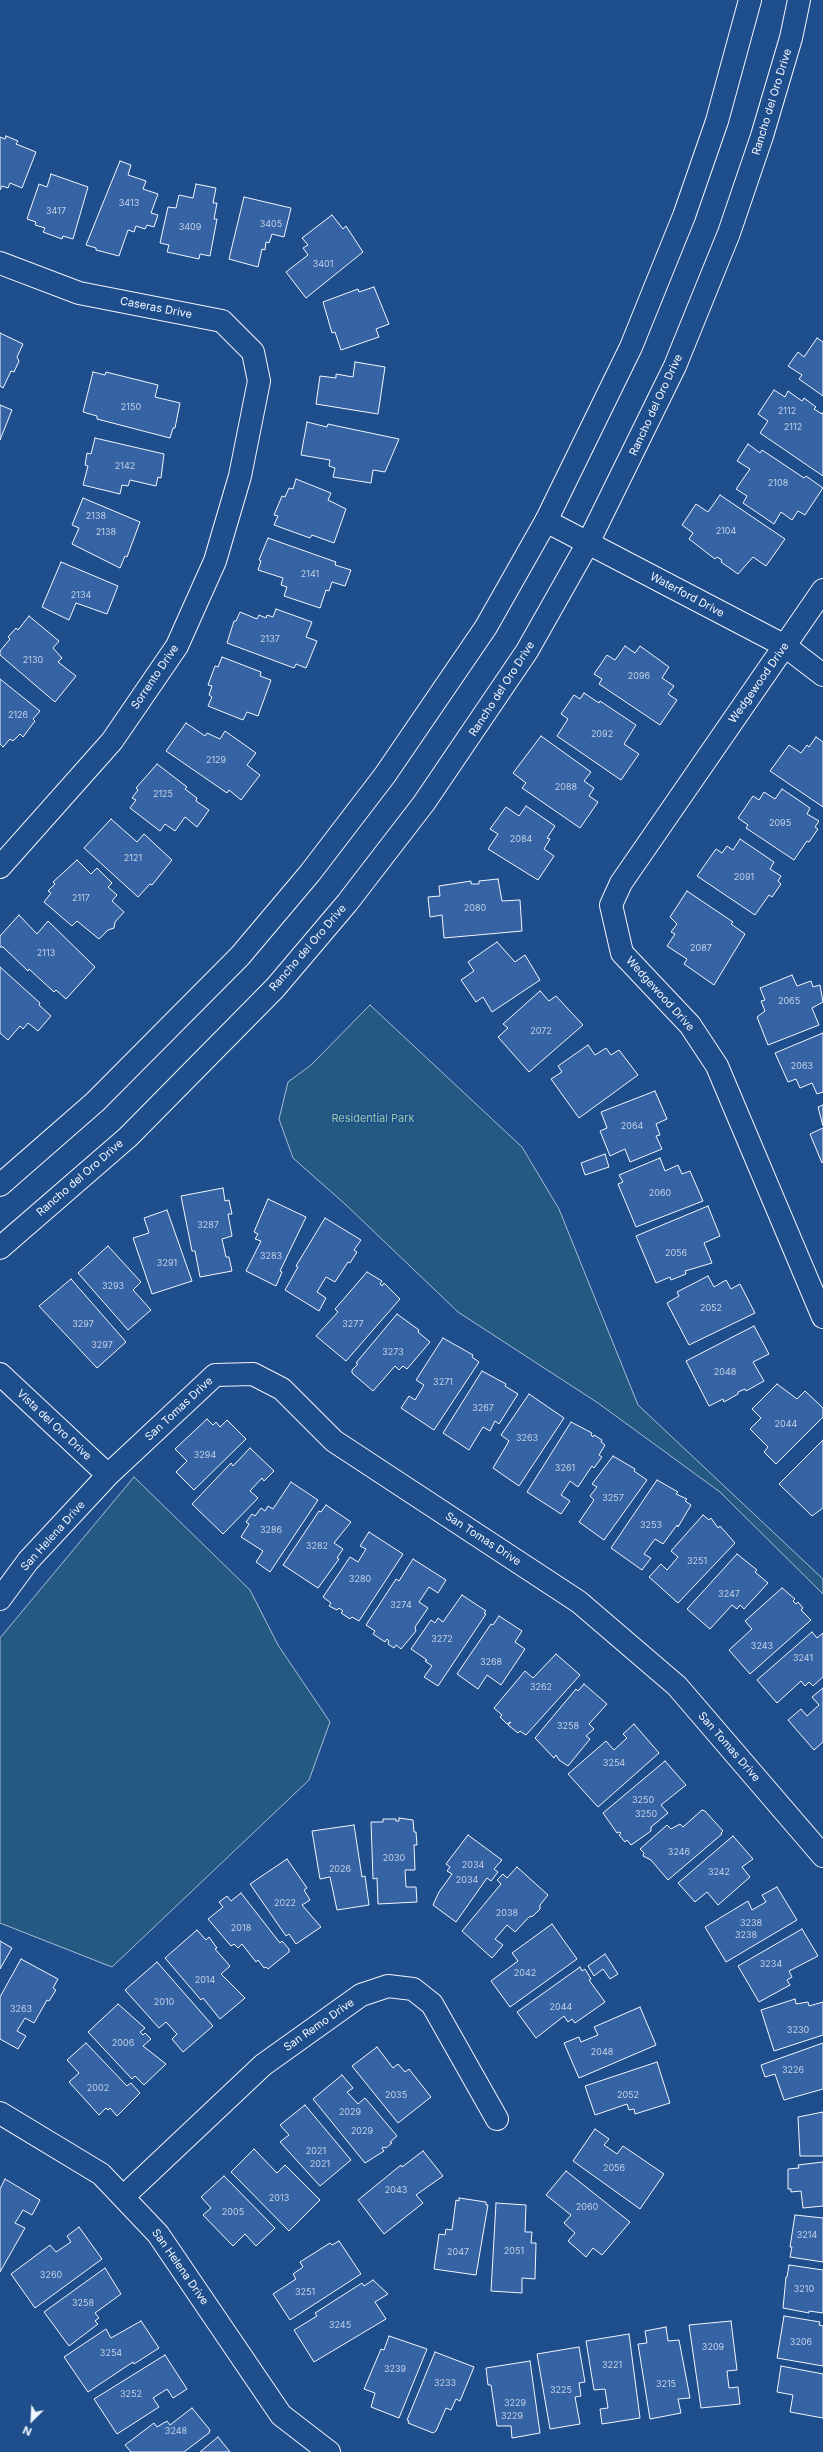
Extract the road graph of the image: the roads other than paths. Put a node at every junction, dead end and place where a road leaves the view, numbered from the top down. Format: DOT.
graph roads {
  1 [pos="750,0"];
  2 [pos="799,0"];
  3 [pos="0,263"];
  4 [pos="253,402"];
  5 [pos="546,521"];
  6 [pos="588,543"];
  7 [pos="823,590"];
  8 [pos="785,646"];
  9 [pos="823,675"];
  10 [pos="0,867"];
  11 [pos="0,1185"];
  12 [pos="0,1248"];
  13 [pos="823,1317"];
  14 [pos="0,1374"];
  15 [pos="108,1475"];
  16 [pos="0,1599"];
  17 [pos="823,1856"];
  18 [pos="0,2113"];
  19 [pos="497,2119"];
  20 [pos="123,2197"];
  21 [pos="329,2452"];
  1 -- 5 [label="street"];
  2 -- 6 [label="street, Rancho del Oro Drive"];
  3 -- 4 [label="street, Caseras Drive"];
  4 -- 10 [label="street, Sorrento Drive"];
  5 -- 6 [label="street, Waterford Drive"];
  5 -- 11 [label="street"];
  6 -- 8 [label="street, Waterford Drive"];
  6 -- 12 [label="street, Rancho del Oro Drive"];
  7 -- 8 [label="street, Wedgewood Drive"];
  8 -- 9 [label="street, Waterford Drive"];
  8 -- 13 [label="street, Wedgewood Drive"];
  14 -- 15 [label="street, Vista del Oro Drive"];
  15 -- 16 [label="street, San Helena Drive"];
  15 -- 17 [label="street, San Tomas Drive"];
  18 -- 20 [label="street, San Helena Drive"];
  19 -- 20 [label="street, San Remo Drive"];
  20 -- 21 [label="street, San Helena Drive"];
}
